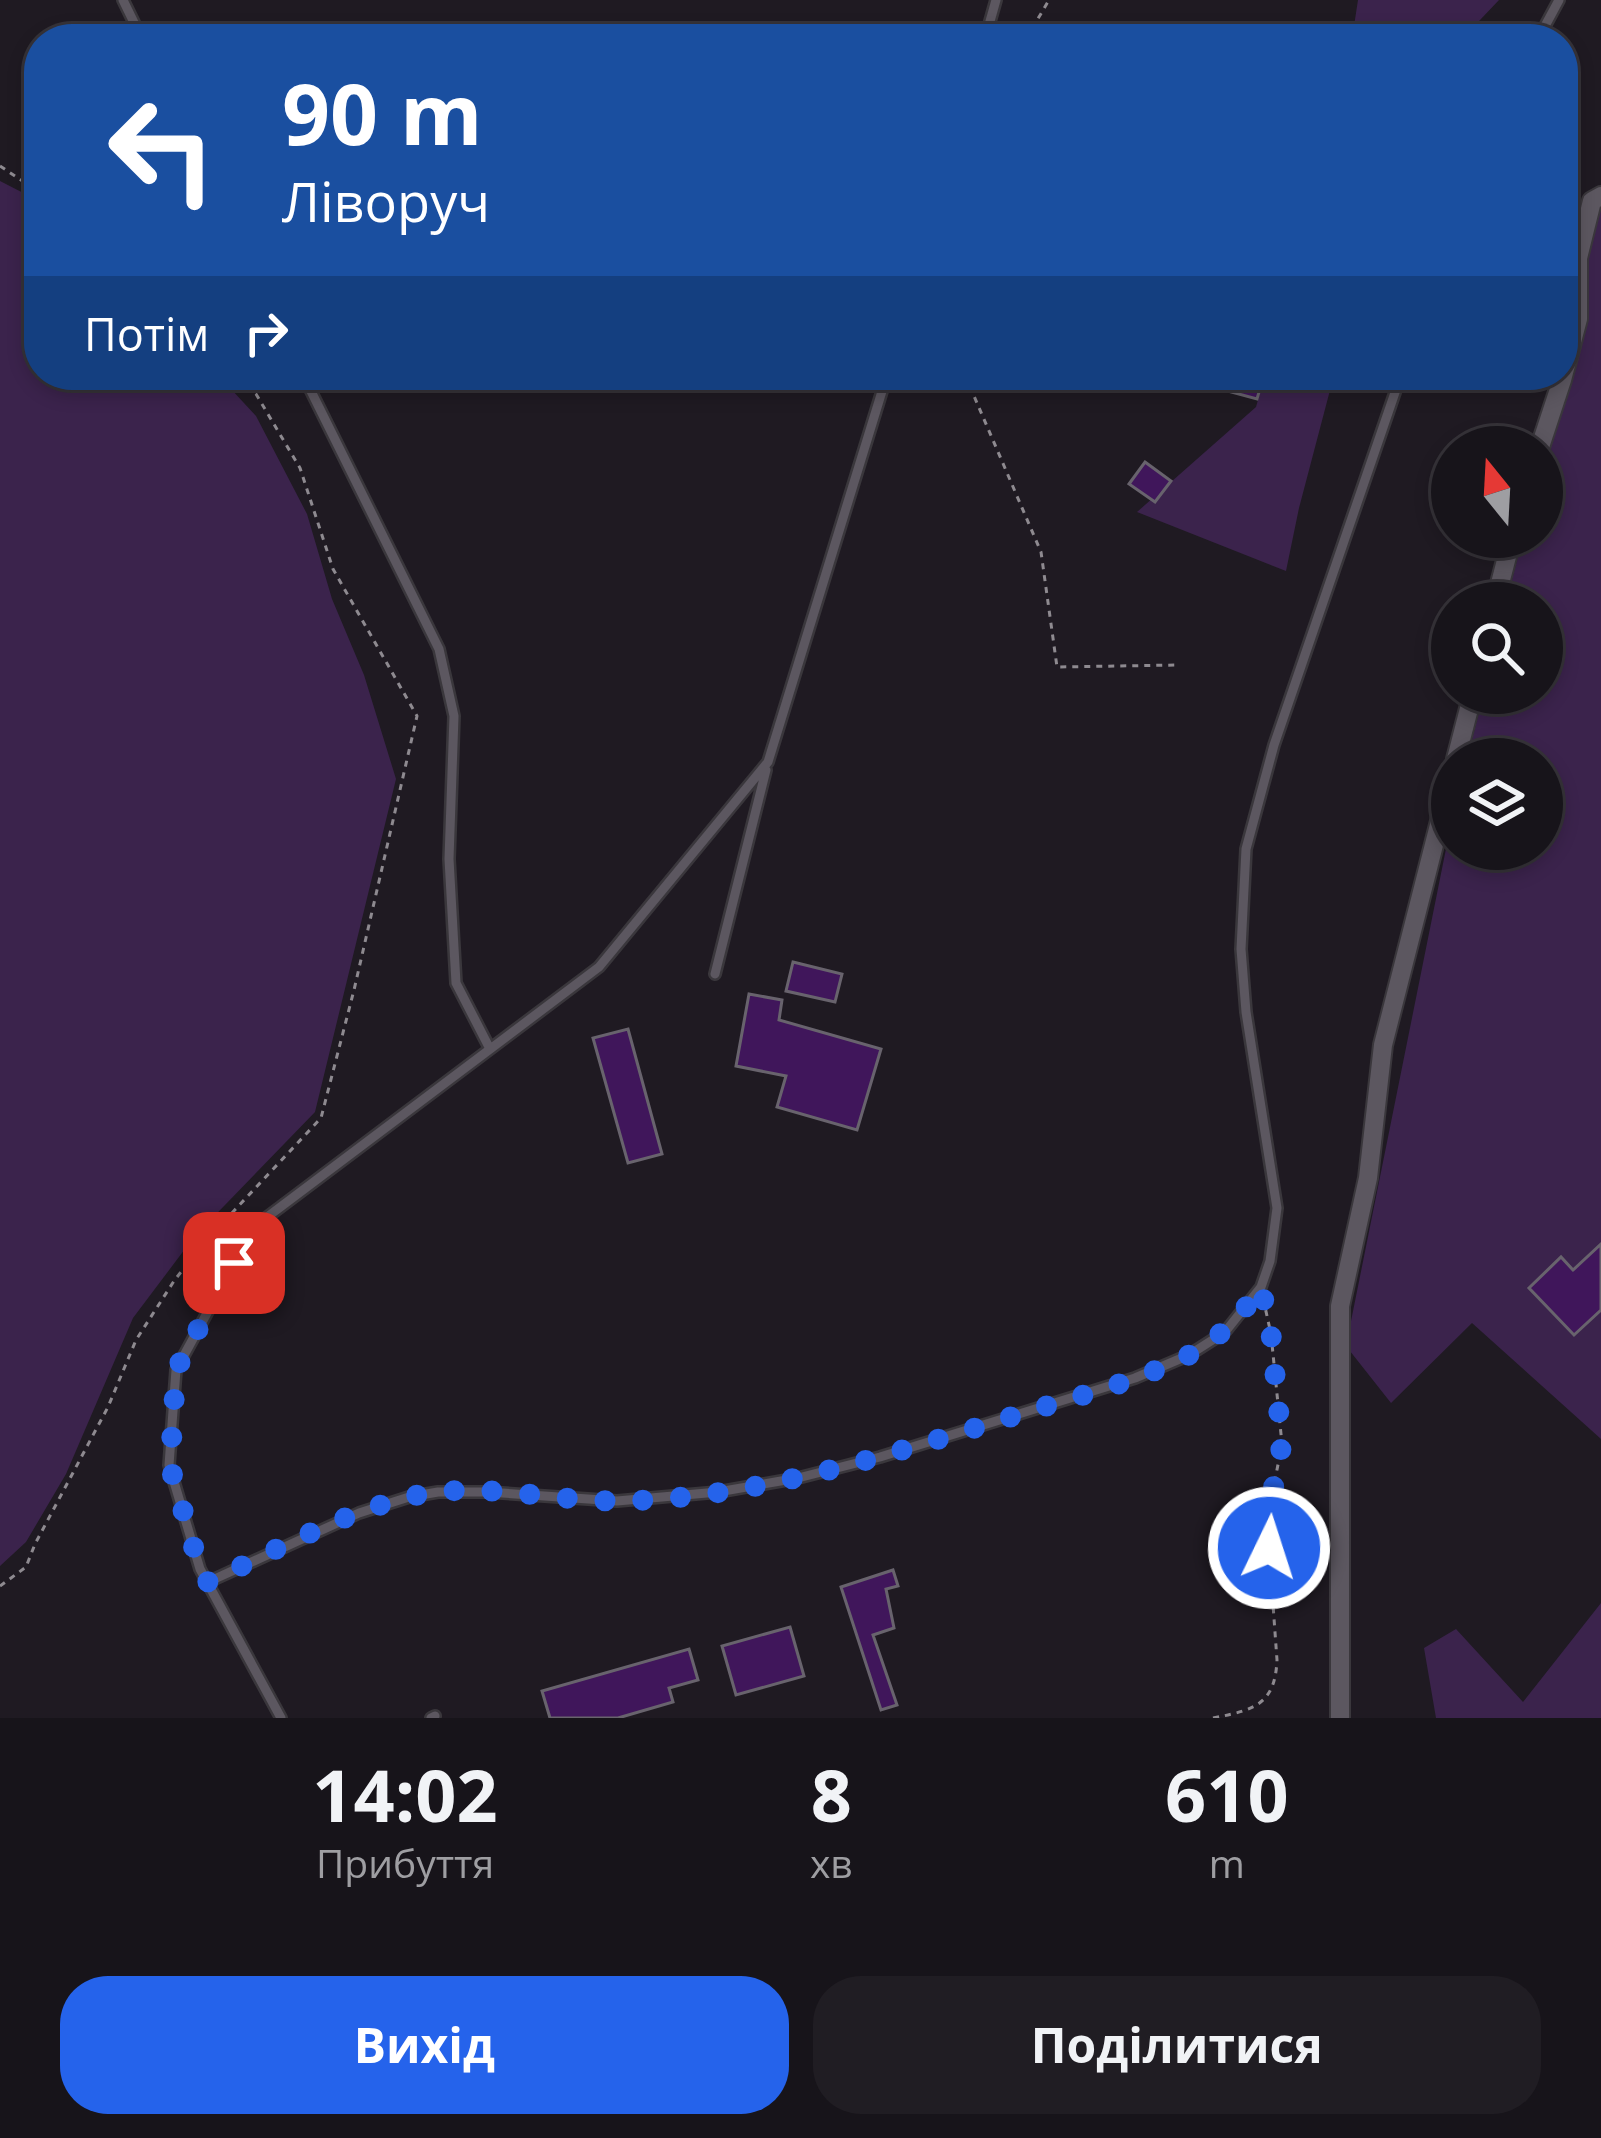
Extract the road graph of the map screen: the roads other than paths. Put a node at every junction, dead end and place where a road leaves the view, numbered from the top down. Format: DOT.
graph roads {
  1 [pos="1601,196"];
  2 [pos="1578,258"];
  3 [pos="1578,258"];
  4 [pos="1578,319"];
  5 [pos="310,390"];
  6 [pos="882,390"];
  7 [pos="1396,390"];
  8 [pos="1559,390"];
  9 [pos="1547,426"];
  10 [pos="768,762"];
  11 [pos="1431,856"];
  12 [pos="715,974"];
  13 [pos="490,1049"];
  14 [pos="208,1582"];
  15 [pos="280,1718"];
  16 [pos="1340,1718"];
  1 -- 2 [label="street"];
  3 -- 4 [label="street"];
  5 -- 13 [label="lane"];
  6 -- 10 [label="lane"];
  7 -- 14 [label="lane"];
  8 -- 9 [label="street"];
  10 -- 12 [label="lane"];
  10 -- 13 [label="lane"];
  11 -- 16 [label="street"];
  13 -- 14 [label="lane"];
  14 -- 15 [label="lane"];
}
